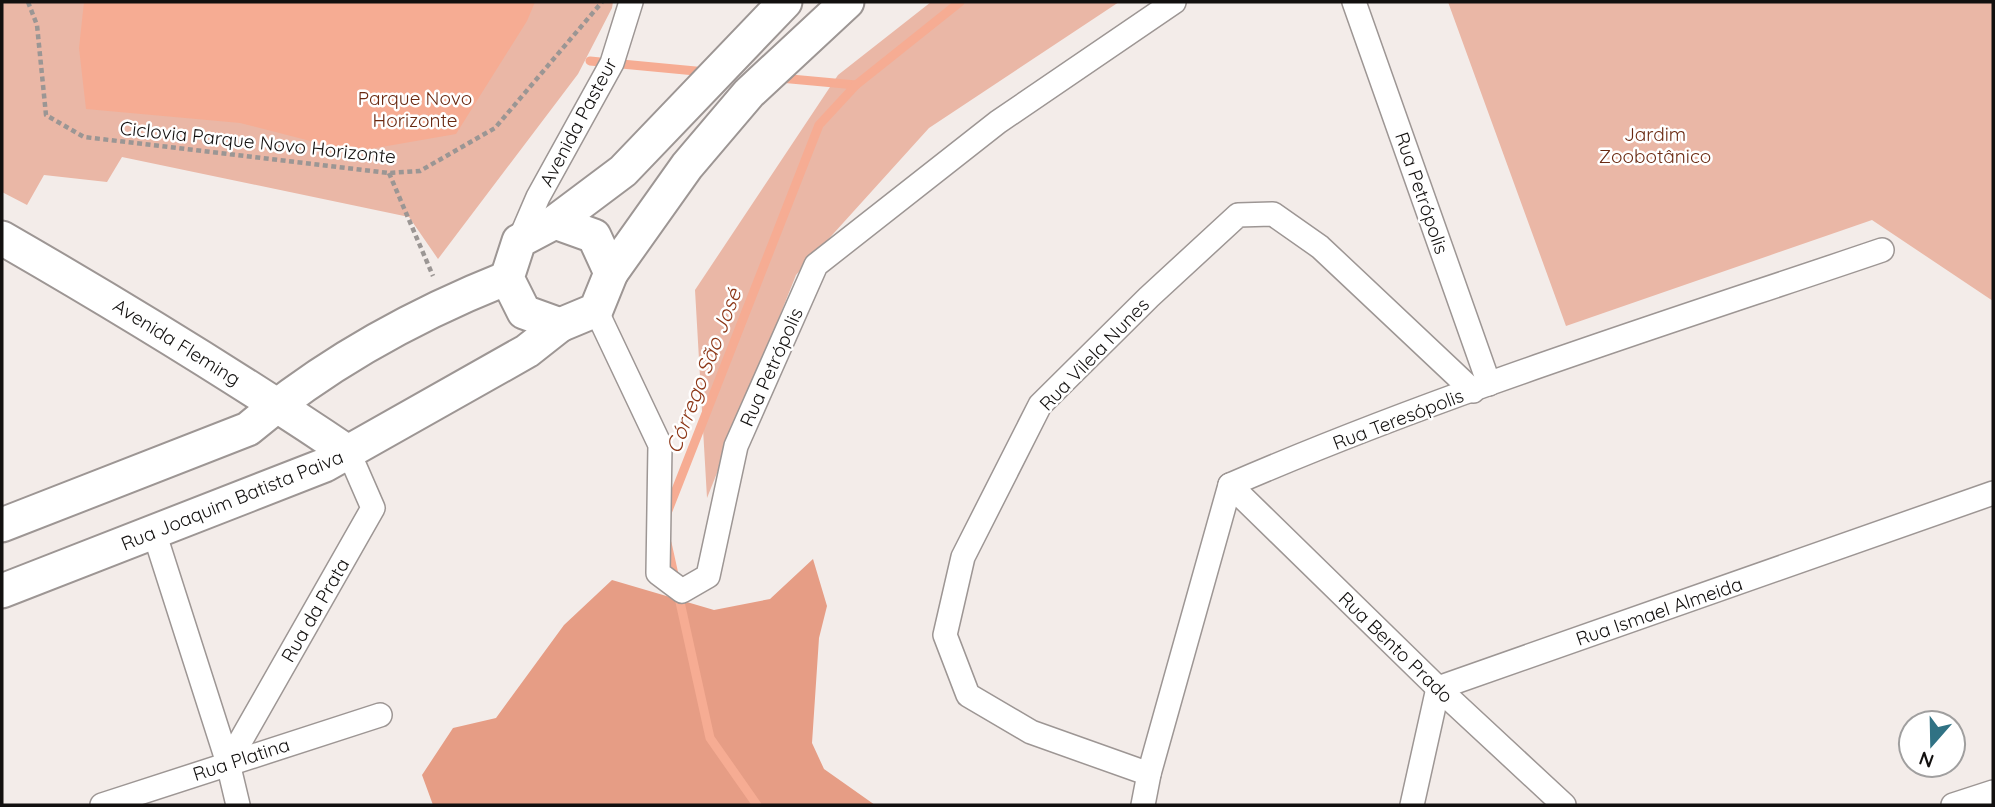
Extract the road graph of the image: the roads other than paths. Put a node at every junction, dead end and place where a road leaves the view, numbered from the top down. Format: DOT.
graph roads {
  1 [pos="631,2"];
  2 [pos="785,2"];
  3 [pos="847,2"];
  4 [pos="1174,2"];
  5 [pos="1354,2"];
  6 [pos="555,222"];
  7 [pos="2,238"];
  8 [pos="519,241"];
  9 [pos="1882,250"];
  10 [pos="611,273"];
  11 [pos="507,278"];
  12 [pos="596,310"];
  13 [pos="560,325"];
  14 [pos="1481,388"];
  15 [pos="277,404"];
  16 [pos="349,453"];
  17 [pos="1230,485"];
  18 [pos="1993,494"];
  19 [pos="2,525"];
  20 [pos="154,532"];
  21 [pos="2,591"];
  22 [pos="1438,688"];
  23 [pos="380,715"];
  24 [pos="228,763"];
  25 [pos="1149,774"];
  26 [pos="1993,792"];
  27 [pos="102,805"];
  28 [pos="238,805"];
  29 [pos="1143,805"];
  30 [pos="1412,805"];
  31 [pos="1564,805"];
  32 [pos="1953,805"];
  1 -- 8 [label="street, Avenida Pasteur"];
  2 -- 6 [label="main road"];
  3 -- 10 [label="main road"];
  4 -- 12 [label="street, Rua Petrópolis"];
  5 -- 14 [label="street, Rua Petrópolis"];
  6 -- 8 [label="main road"];
  6 -- 10 [label="main road"];
  7 -- 15 [label="main road, Avenida Fleming"];
  8 -- 11 [label="main road"];
  9 -- 14 [label="street, Rua Teresópolis"];
  10 -- 12 [label="main road"];
  11 -- 13 [label="main road"];
  11 -- 15 [label="main road"];
  12 -- 13 [label="main road, Rua Joaquim Batista Paiva"];
  13 -- 16 [label="main road, Rua Joaquim Batista Paiva"];
  14 -- 17 [label="street, Rua Teresópolis"];
  14 -- 25 [label="street, Rua Vilela Nunes"];
  15 -- 16 [label="main road, Avenida Fleming"];
  15 -- 19 [label="main road"];
  16 -- 20 [label="main road, Rua Joaquim Batista Paiva"];
  16 -- 24 [label="street, Rua da Prata"];
  17 -- 22 [label="street, Rua Bento Prado"];
  17 -- 25 [label="street"];
  18 -- 22 [label="street, Rua Ismael Almeida"];
  20 -- 21 [label="main road, Rua Joaquim Batista Paiva"];
  20 -- 24 [label="street"];
  22 -- 30 [label="street"];
  22 -- 31 [label="street, Rua Bento Prado"];
  23 -- 24 [label="street, Rua Platina"];
  24 -- 27 [label="street, Rua Platina"];
  24 -- 28 [label="street"];
  25 -- 29 [label="street"];
  26 -- 32 [label="street"];
}
